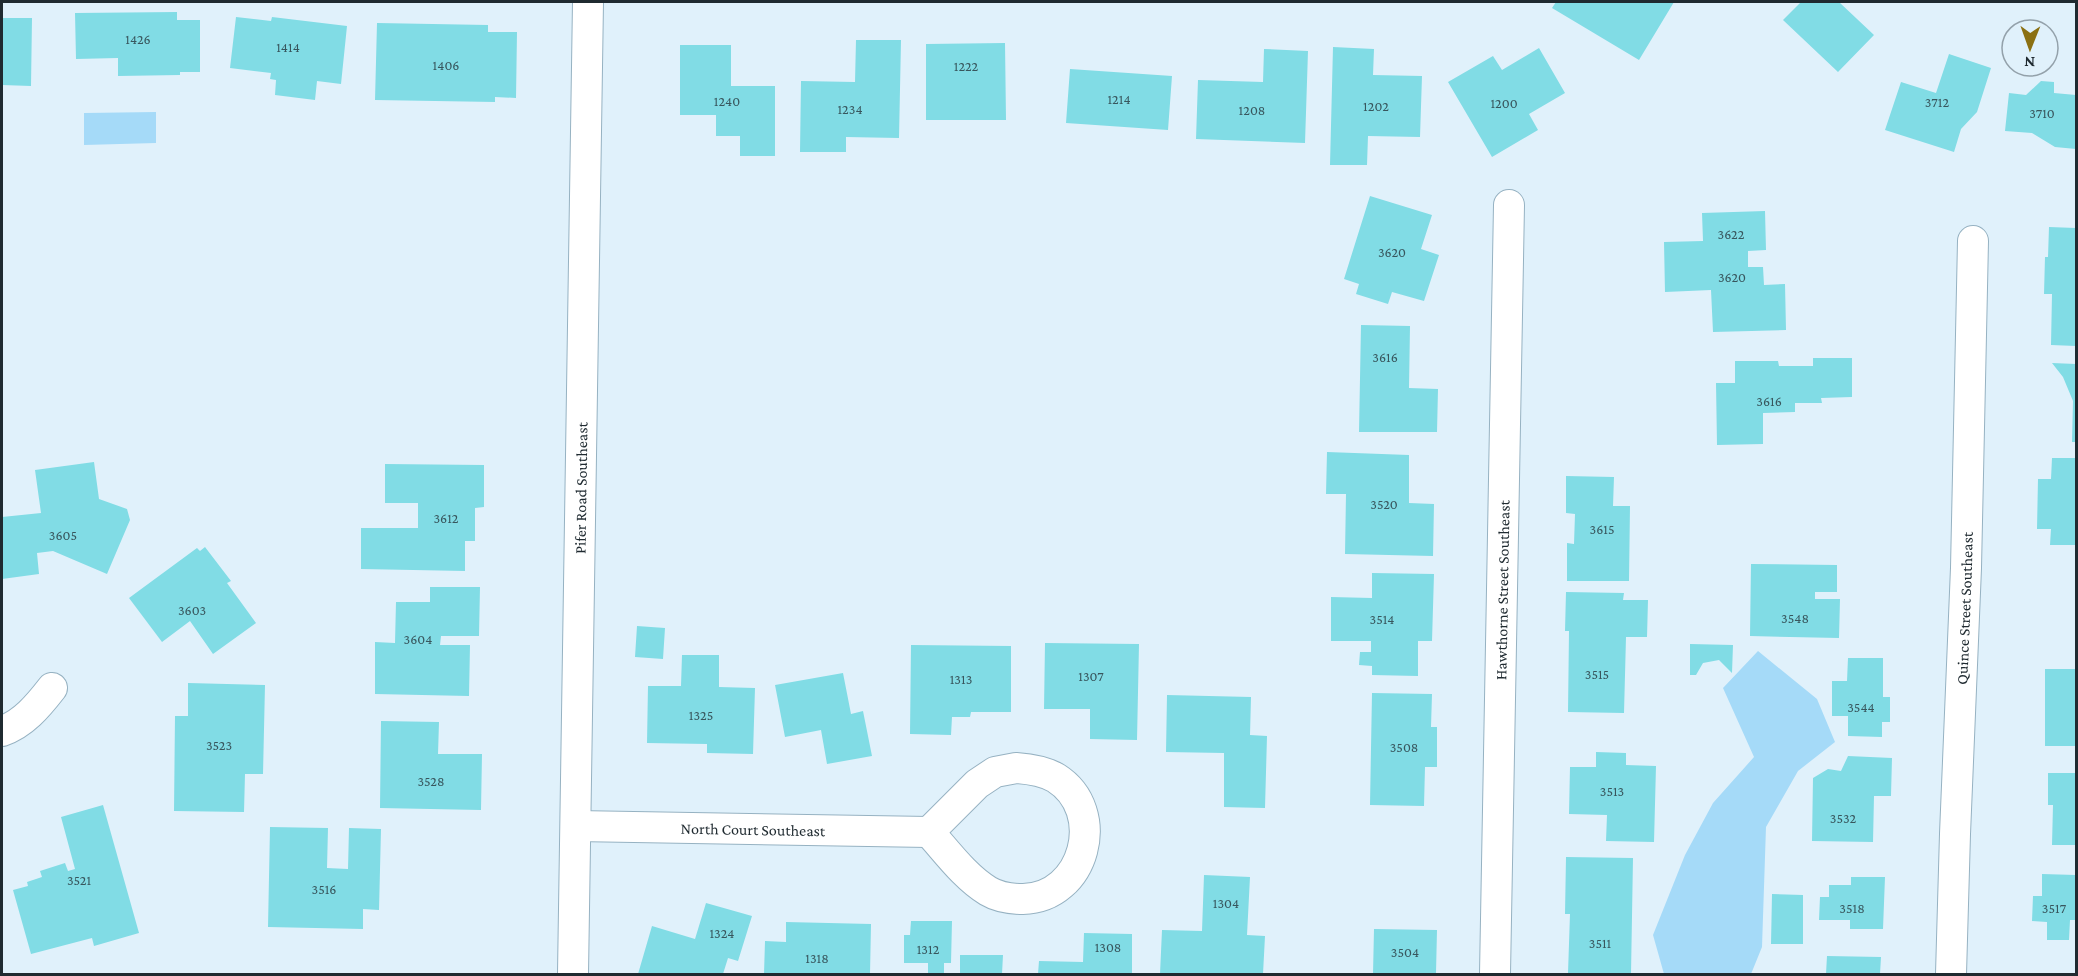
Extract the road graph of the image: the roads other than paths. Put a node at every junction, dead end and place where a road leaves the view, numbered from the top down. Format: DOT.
graph roads {
  1 [pos="588,2"];
  2 [pos="1509,205"];
  3 [pos="1973,241"];
  4 [pos="52,688"];
  5 [pos="2,731"];
  6 [pos="576,826"];
  7 [pos="929,832"];
  8 [pos="573,975"];
  9 [pos="1495,975"];
  10 [pos="1951,975"];
  1 -- 6 [label="street, Pifer Road Southeast"];
  2 -- 9 [label="street, Hawthorne Street Southeast"];
  3 -- 10 [label="street, Quince Street Southeast"];
  4 -- 5 [label="street"];
  6 -- 7 [label="street, North Court Southeast"];
  6 -- 8 [label="street, Pifer Road Southeast"];
  7 -- 7 [label="street"];
}
